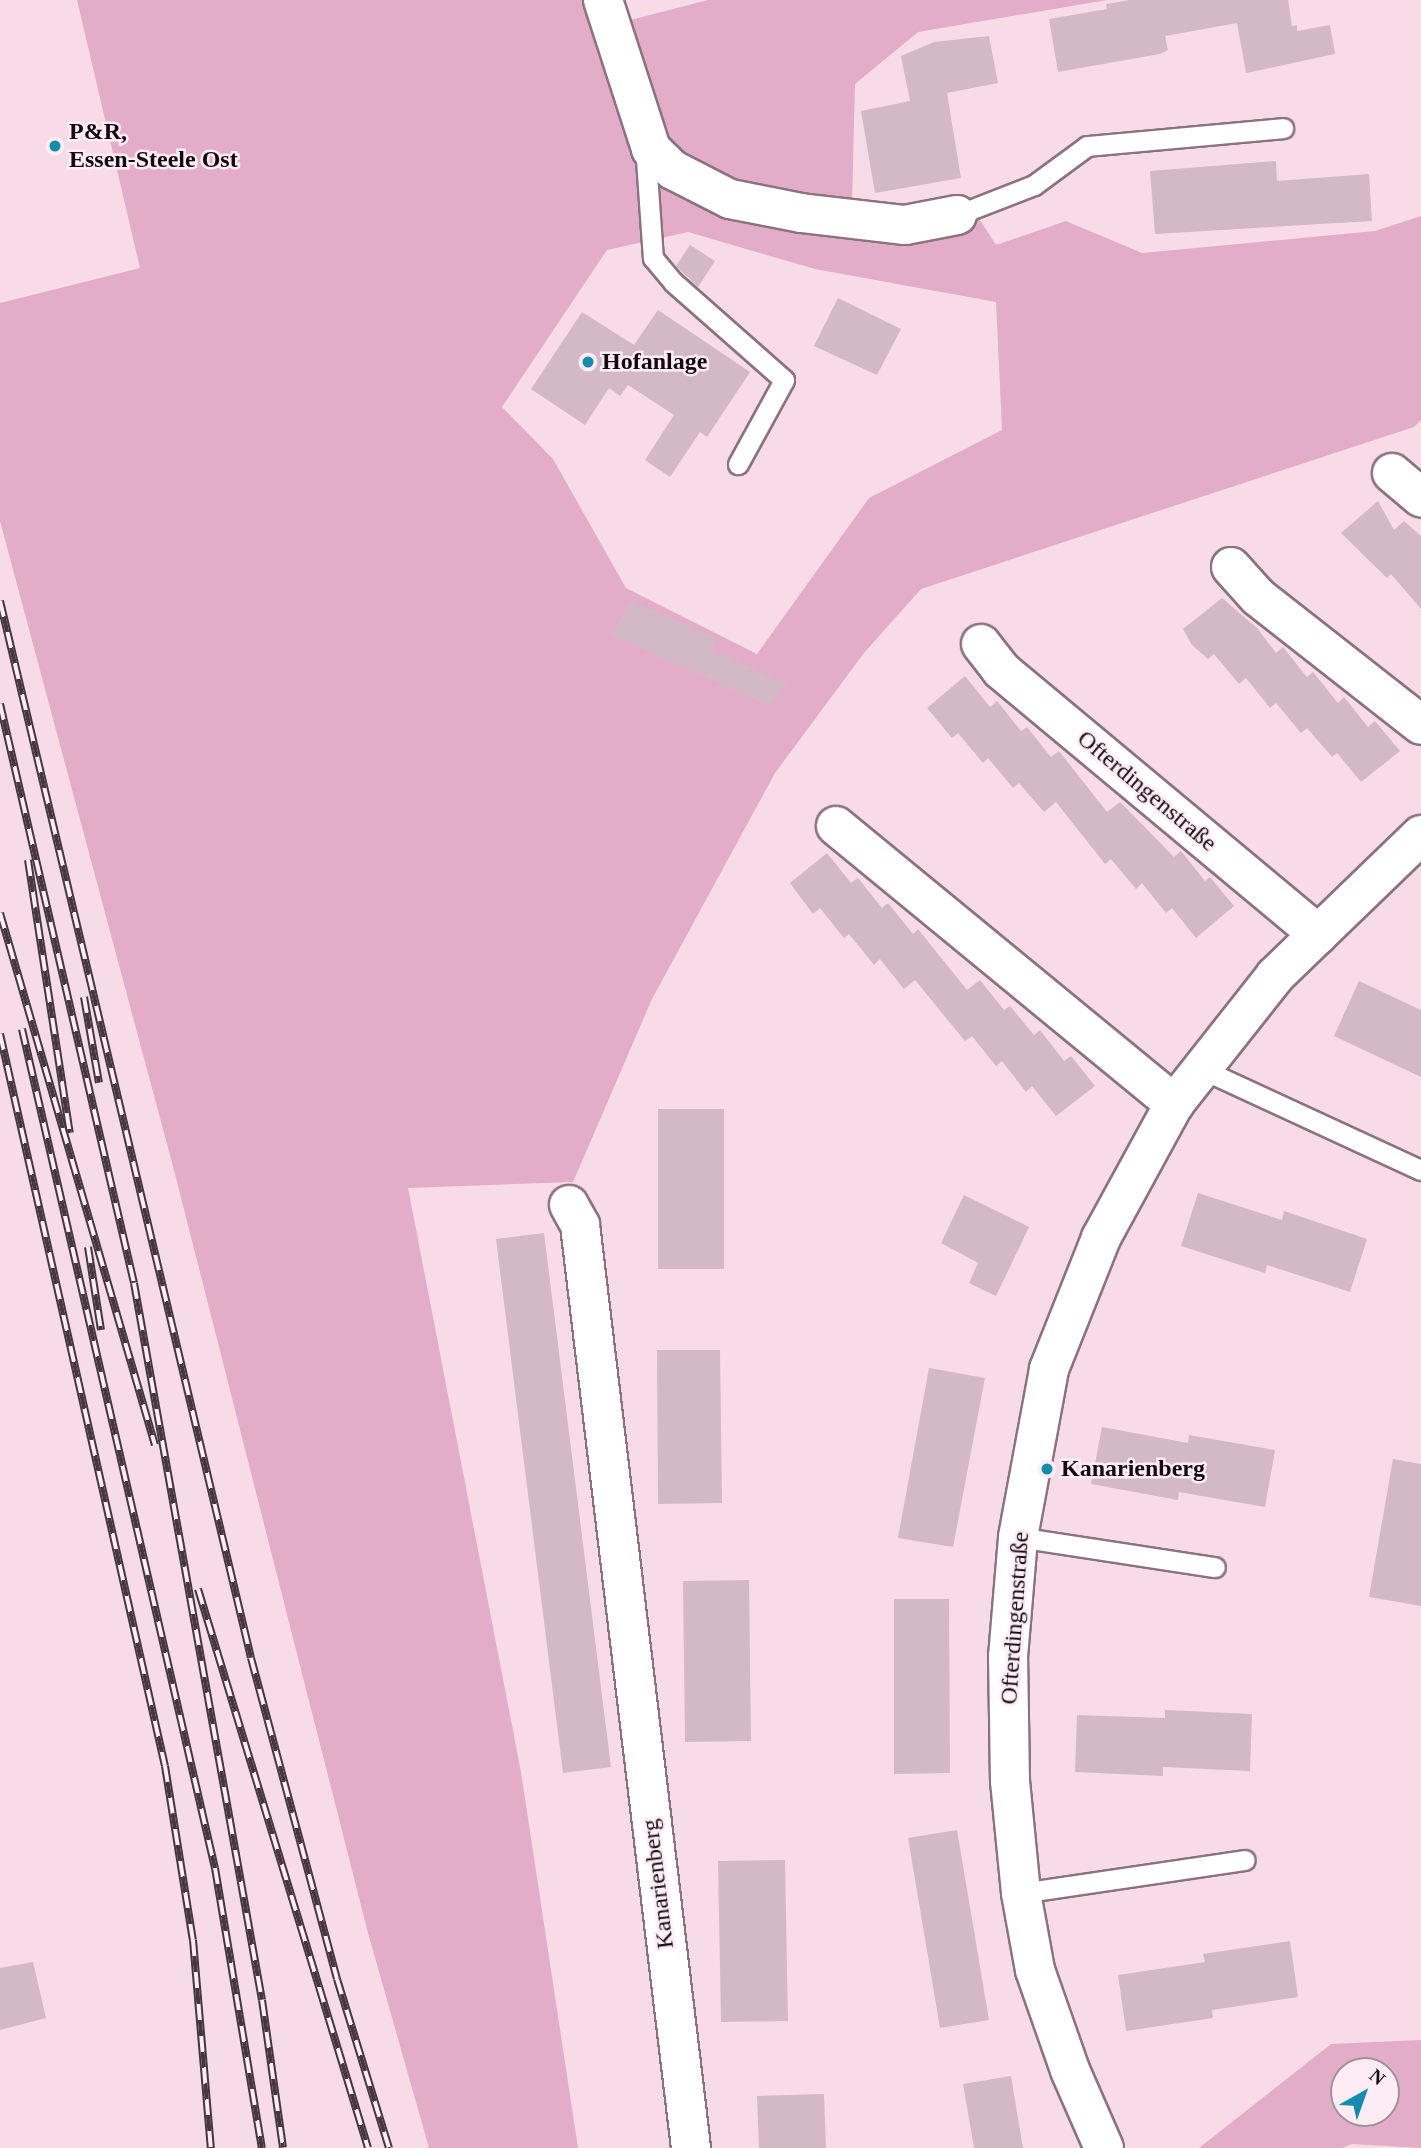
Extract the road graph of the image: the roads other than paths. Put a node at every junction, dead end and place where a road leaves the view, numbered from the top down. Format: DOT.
graph roads {
  1 [pos="603,0"];
  2 [pos="1283,128"];
  3 [pos="651,149"];
  4 [pos="957,215"];
  5 [pos="738,464"];
  6 [pos="1392,472"];
  7 [pos="1421,497"];
  8 [pos="1231,567"];
  9 [pos="981,644"];
  10 [pos="1421,725"];
  11 [pos="836,826"];
  12 [pos="1421,835"];
  13 [pos="1318,934"];
  14 [pos="1202,1069"];
  15 [pos="1174,1104"];
  16 [pos="1421,1170"];
  17 [pos="569,1205"];
  18 [pos="1018,1537"];
  19 [pos="1215,1567"];
  20 [pos="1245,1860"];
  21 [pos="1021,1893"];
  22 [pos="691,2148"];
  23 [pos="1104,2148"];
  1 -- 3 [label="street"];
  2 -- 4 [label="lane"];
  3 -- 4 [label="street"];
  3 -- 5 [label="lane"];
  6 -- 7 [label="street"];
  8 -- 10 [label="street"];
  9 -- 13 [label="street, Ofterdingenstraße"];
  11 -- 15 [label="street"];
  12 -- 13 [label="street, Ofterdingenstraße"];
  13 -- 14 [label="street, Ofterdingenstraße"];
  14 -- 15 [label="street, Ofterdingenstraße"];
  14 -- 16 [label="lane"];
  15 -- 18 [label="street, Ofterdingenstraße"];
  17 -- 22 [label="street, Kanarienberg"];
  18 -- 19 [label="lane"];
  18 -- 21 [label="street, Ofterdingenstraße"];
  20 -- 21 [label="lane"];
  21 -- 23 [label="street, Ofterdingenstraße"];
}
